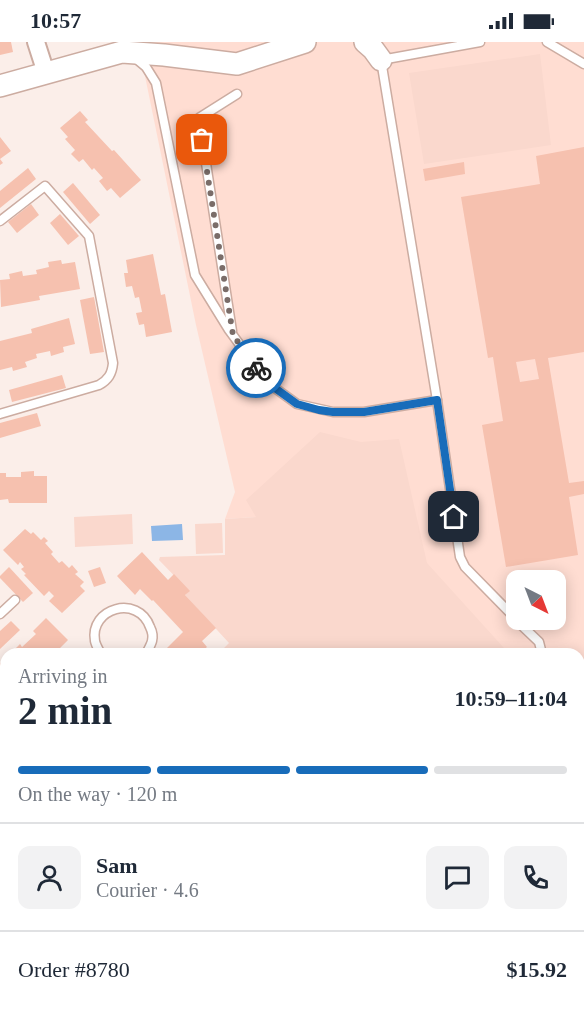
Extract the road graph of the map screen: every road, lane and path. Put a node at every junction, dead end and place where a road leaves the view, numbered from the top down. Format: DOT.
graph roads {
  1 [pos="36,42"];
  2 [pos="305,42"];
  3 [pos="365,42"];
  4 [pos="480,42"];
  5 [pos="547,42"];
  6 [pos="122,52"];
  7 [pos="381,60"];
  8 [pos="584,64"];
  9 [pos="46,73"];
  10 [pos="0,86"];
  11 [pos="237,94"];
  12 [pos="0,221"];
  13 [pos="233,335"];
  14 [pos="437,400"];
  15 [pos="0,414"];
  16 [pos="15,600"];
  17 [pos="506,609"];
  18 [pos="0,614"];
  19 [pos="527,630"];
  20 [pos="98,648"];
  21 [pos="149,648"];
  22 [pos="540,648"];
  1 -- 9 [label="street"];
  2 -- 6 [label="street"];
  3 -- 7 [label="street"];
  4 -- 7 [label="lane"];
  5 -- 8 [label="lane"];
  6 -- 9 [label="street"];
  6 -- 13 [label="lane"];
  7 -- 14 [label="lane"];
  9 -- 10 [label="street"];
  11 -- 13 [label="lane"];
  12 -- 15 [label="lane"];
  13 -- 14 [label="lane"];
  14 -- 17 [label="lane"];
  16 -- 18 [label="lane"];
  19 -- 22 [label="lane"];
  20 -- 21 [label="lane"];
}
